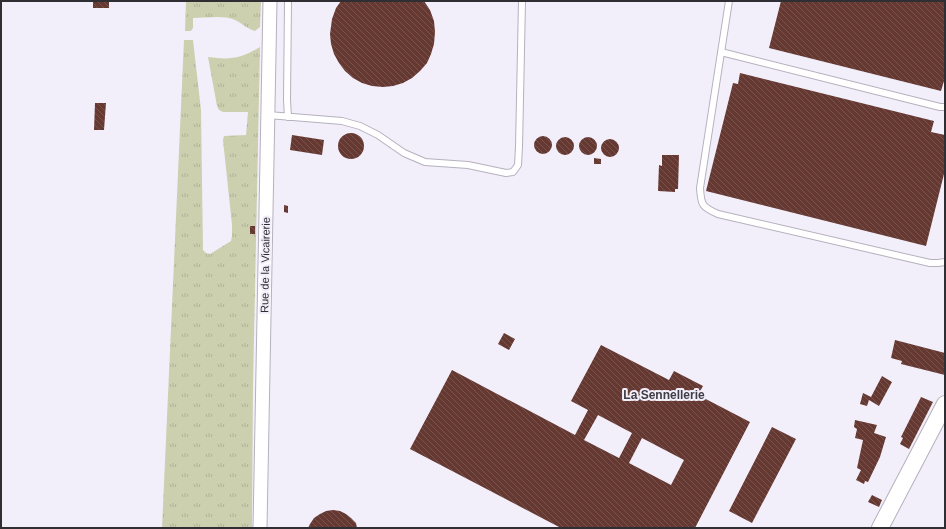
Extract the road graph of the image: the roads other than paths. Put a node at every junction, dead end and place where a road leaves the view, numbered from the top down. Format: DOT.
graph roads {
  1 [pos="270,1"];
  2 [pos="288,1"];
  3 [pos="522,1"];
  4 [pos="729,1"];
  5 [pos="721,52"];
  6 [pos="945,107"];
  7 [pos="268,115"];
  8 [pos="288,117"];
  9 [pos="945,262"];
  10 [pos="945,404"];
  11 [pos="260,528"];
  12 [pos="880,528"];
  1 -- 7 [label="street, Rue de la Vicairerie"];
  2 -- 8 [label="lane"];
  3 -- 8 [label="lane"];
  4 -- 5 [label="lane"];
  5 -- 6 [label="lane"];
  5 -- 9 [label="lane"];
  7 -- 8 [label="lane"];
  7 -- 11 [label="street, Rue de la Vicairerie"];
  10 -- 12 [label="street"];
}
